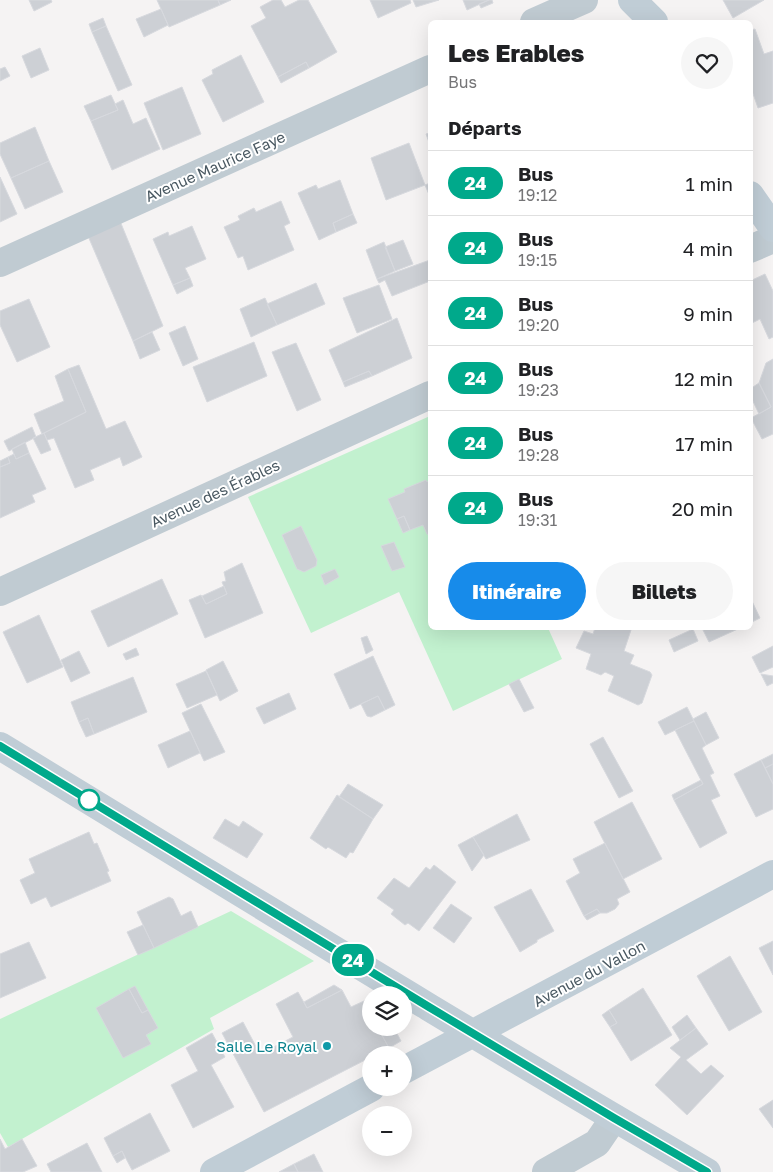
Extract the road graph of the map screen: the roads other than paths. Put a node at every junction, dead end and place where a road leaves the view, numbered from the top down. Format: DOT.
graph roads {
  1 [pos="584,0"];
  2 [pos="632,0"];
  3 [pos="539,20"];
  4 [pos="652,20"];
  5 [pos="428,70"];
  6 [pos="753,199"];
  7 [pos="773,228"];
  8 [pos="773,239"];
  9 [pos="753,248"];
  10 [pos="0,263"];
  11 [pos="428,396"];
  12 [pos="0,592"];
  13 [pos="0,746"];
  14 [pos="773,874"];
  15 [pos="474,1034"];
  16 [pos="412,1066"];
  17 [pos="362,1093"];
  18 [pos="614,1118"];
  19 [pos="214,1172"];
  20 [pos="546,1172"];
  21 [pos="707,1172"];
  1 -- 3 [label="street"];
  2 -- 4 [label="street"];
  5 -- 10 [label="street, Avenue Maurice Faye"];
  6 -- 7 [label="street"];
  8 -- 9 [label="street"];
  11 -- 12 [label="street, Avenue des Érables"];
  13 -- 15 [label="street"];
  14 -- 15 [label="street, Avenue du Vallon"];
  15 -- 16 [label="street, Avenue du Vallon"];
  15 -- 18 [label="street"];
  17 -- 19 [label="street"];
  18 -- 20 [label="street"];
  18 -- 21 [label="street"];
}
